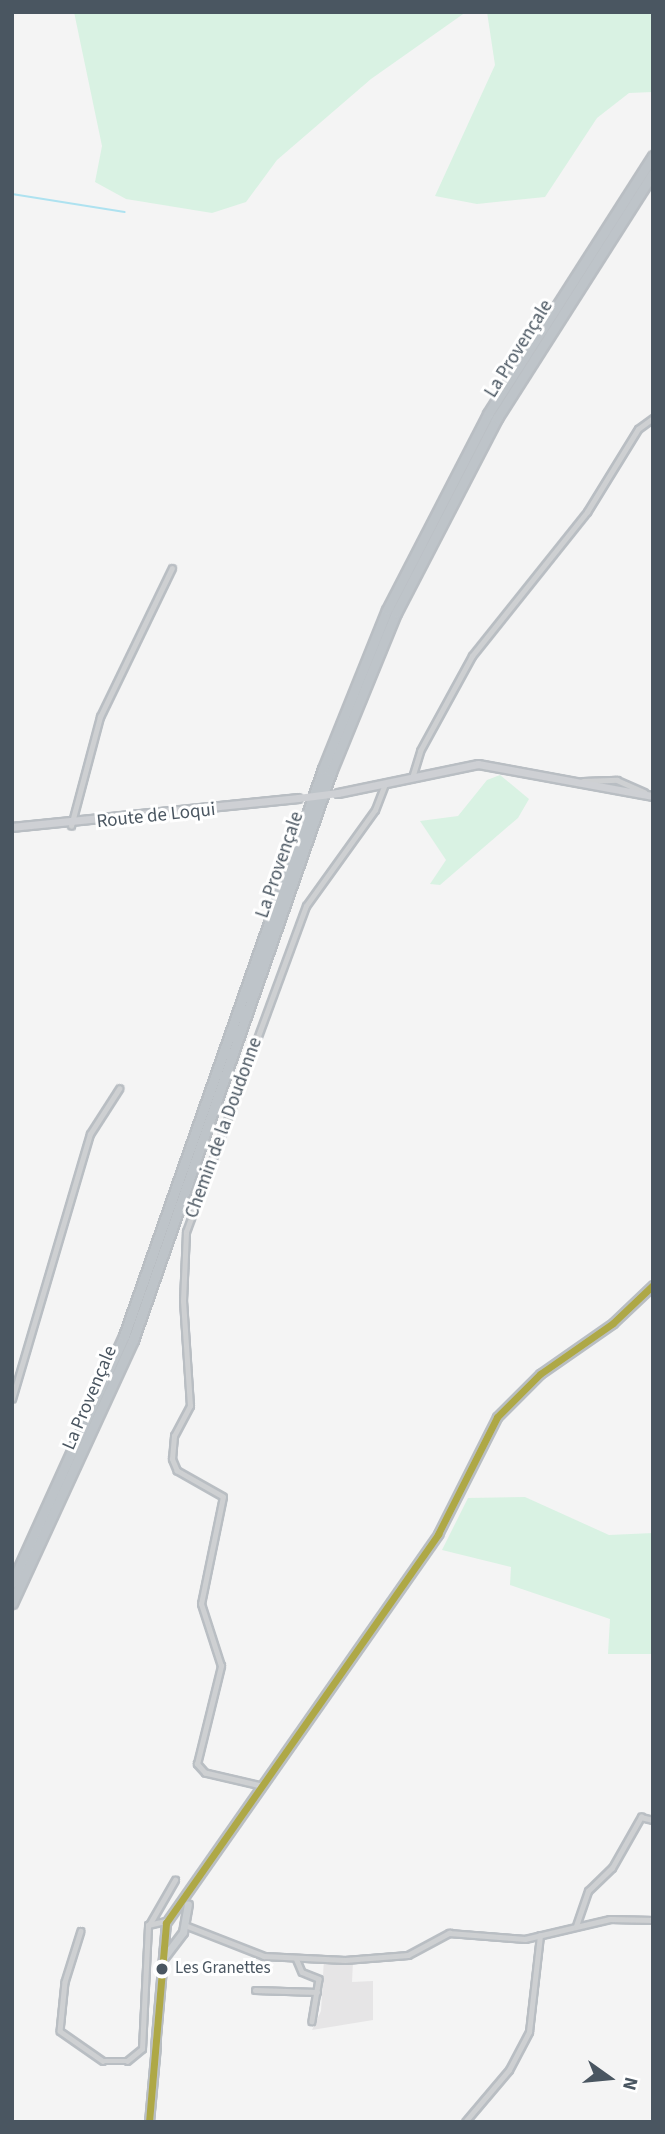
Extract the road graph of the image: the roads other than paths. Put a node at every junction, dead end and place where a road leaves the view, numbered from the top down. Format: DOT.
graph roads {
  1 [pos="653,156"];
  2 [pos="653,173"];
  3 [pos="653,418"];
  4 [pos="172,568"];
  5 [pos="412,779"];
  6 [pos="384,787"];
  7 [pos="650,795"];
  8 [pos="71,826"];
  9 [pos="12,827"];
  10 [pos="119,1088"];
  11 [pos="653,1286"];
  12 [pos="12,1399"];
  13 [pos="12,1583"];
  14 [pos="12,1604"];
  15 [pos="261,1786"];
  16 [pos="653,1820"];
  17 [pos="175,1880"];
  18 [pos="194,1890"];
  19 [pos="653,1920"];
  20 [pos="183,1923"];
  21 [pos="150,1925"];
  22 [pos="168,1925"];
  23 [pos="576,1927"];
  24 [pos="80,1931"];
  25 [pos="199,1934"];
  26 [pos="178,1936"];
  27 [pos="540,1936"];
  28 [pos="296,1958"];
  29 [pos="255,1990"];
  30 [pos="317,1992"];
  31 [pos="312,2021"];
  32 [pos="155,2048"];
  33 [pos="149,2122"];
  34 [pos="465,2122"];
  1 -- 13 [label="highway, La Provençale"];
  2 -- 14 [label="highway, La Provençale"];
  3 -- 5 [label="street"];
  4 -- 8 [label="street"];
  5 -- 6 [label="street, Route de Loqui"];
  5 -- 7 [label="street, Route de Loqui"];
  6 -- 8 [label="street, Route de Loqui, bridge"];
  6 -- 15 [label="street, Chemin de la Doudonne"];
  8 -- 9 [label="street, Route de Loqui"];
  10 -- 12 [label="street"];
  11 -- 15 [label="main road"];
  15 -- 18 [label="main road"];
  16 -- 23 [label="street"];
  17 -- 21 [label="street"];
  18 -- 20 [label="main road"];
  18 -- 22 [label="main road"];
  19 -- 23 [label="street"];
  20 -- 22 [label="main road"];
  20 -- 25 [label="street"];
  20 -- 26 [label="main road"];
  21 -- 22 [label="street"];
  21 -- 24 [label="street"];
  22 -- 26 [label="main road"];
  22 -- 32 [label="main road"];
  23 -- 27 [label="street"];
  25 -- 26 [label="street"];
  25 -- 28 [label="street"];
  26 -- 32 [label="main road"];
  27 -- 28 [label="street"];
  27 -- 34 [label="street"];
  28 -- 30 [label="street"];
  29 -- 30 [label="street"];
  30 -- 31 [label="street"];
  32 -- 33 [label="main road"];
}
